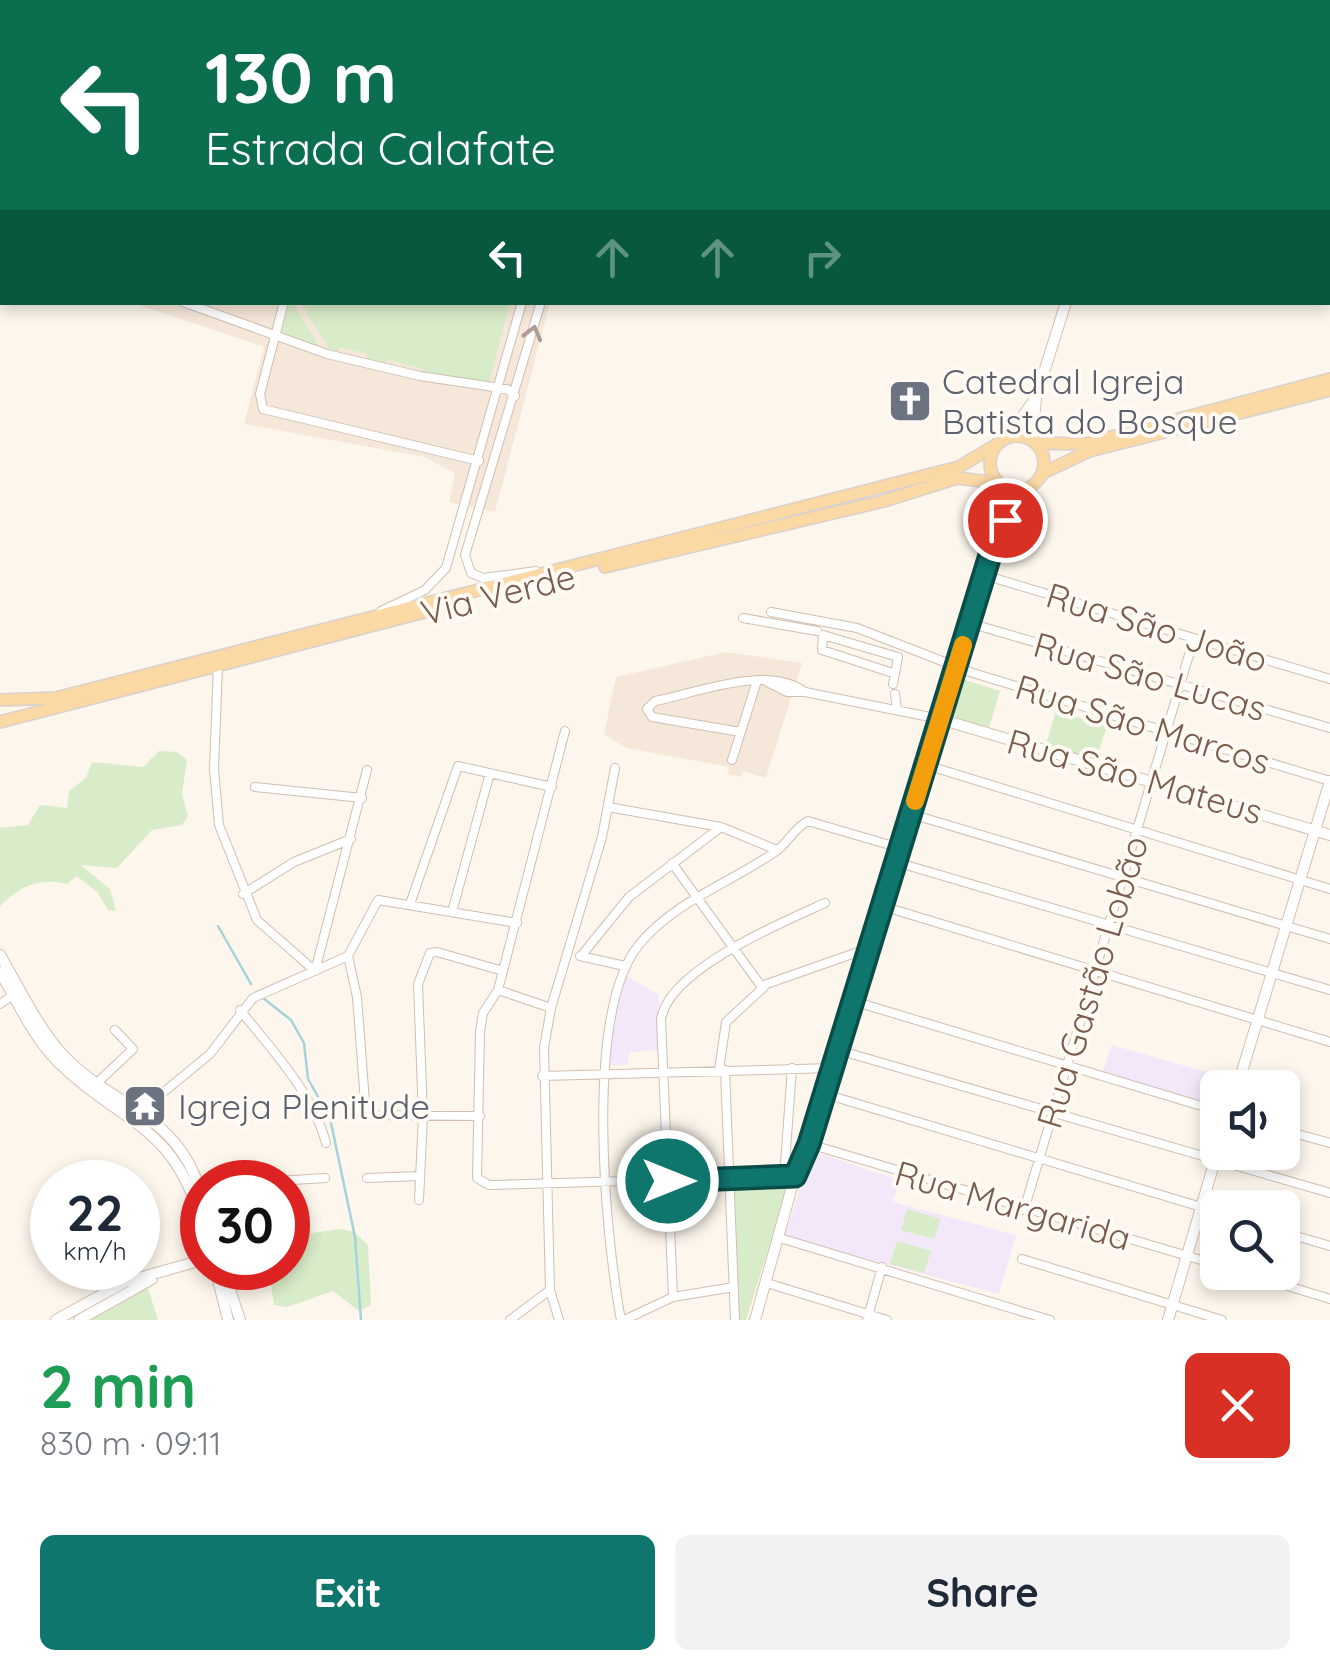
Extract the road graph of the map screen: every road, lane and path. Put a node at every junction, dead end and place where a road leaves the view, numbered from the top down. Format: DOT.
graph roads {
  1 [pos="191,305"];
  2 [pos="283,305"];
  3 [pos="521,305"];
  4 [pos="540,305"];
  5 [pos="1065,305"];
  6 [pos="275,338"];
  7 [pos="1330,379"];
  8 [pos="497,390"];
  9 [pos="1330,390"];
  10 [pos="516,396"];
  11 [pos="1036,398"];
  12 [pos="1002,441"];
  13 [pos="1034,442"];
  14 [pos="1087,447"];
  15 [pos="482,451"];
  16 [pos="496,460"];
  17 [pos="480,462"];
  18 [pos="1042,473"];
  19 [pos="999,484"];
  20 [pos="1025,490"];
  21 [pos="460,523"];
  22 [pos="472,526"];
  23 [pos="995,539"];
  24 [pos="449,561"];
  25 [pos="465,562"];
  26 [pos="562,570"];
  27 [pos="984,575"];
  28 [pos="771,612"];
  29 [pos="368,618"];
  30 [pos="743,618"];
  31 [pos="969,623"];
  32 [pos="819,635"];
  33 [pos="1194,638"];
  34 [pos="218,666"];
  35 [pos="956,666"];
  36 [pos="892,673"];
  37 [pos="1330,679"];
  38 [pos="762,682"];
  39 [pos="1180,685"];
  40 [pos="0,700"];
  41 [pos="897,710"];
  42 [pos="940,719"];
  43 [pos="0,722"];
  44 [pos="1330,728"];
  45 [pos="565,731"];
  46 [pos="741,732"];
  47 [pos="1166,732"];
  48 [pos="732,760"];
  49 [pos="926,765"];
  50 [pos="615,768"];
  51 [pos="367,770"];
  52 [pos="490,773"];
  53 [pos="1152,780"];
  54 [pos="1330,781"];
  55 [pos="552,787"];
  56 [pos="255,788"];
  57 [pos="362,798"];
  58 [pos="608,807"];
  59 [pos="911,814"];
  60 [pos="721,827"];
  61 [pos="1137,830"];
  62 [pos="1315,830"];
  63 [pos="1330,834"];
  64 [pos="351,839"];
  65 [pos="900,848"];
  66 [pos="777,850"];
  67 [pos="896,862"];
  68 [pos="672,863"];
  69 [pos="1122,880"];
  70 [pos="1301,880"];
  71 [pos="1330,889"];
  72 [pos="243,894"];
  73 [pos="696,898"];
  74 [pos="825,903"];
  75 [pos="410,904"];
  76 [pos="882,906"];
  77 [pos="452,912"];
  78 [pos="517,923"];
  79 [pos="1108,926"];
  80 [pos="1286,928"];
  81 [pos="1330,939"];
  82 [pos="735,947"];
  83 [pos="868,953"];
  84 [pos="571,954"];
  85 [pos="0,955"];
  86 [pos="348,956"];
  87 [pos="581,956"];
  88 [pos="624,966"];
  89 [pos="315,971"];
  90 [pos="503,971"];
  91 [pos="0,972"];
  92 [pos="1095,972"];
  93 [pos="1272,973"];
  94 [pos="764,987"];
  95 [pos="498,990"];
  96 [pos="1330,990"];
  97 [pos="13,995"];
  98 [pos="853,1001"];
  99 [pos="0,1004"];
  100 [pos="551,1008"];
  101 [pos="240,1010"];
  102 [pos="1258,1022"];
  103 [pos="115,1030"];
  104 [pos="1330,1042"];
  105 [pos="838,1050"];
  106 [pos="1067,1065"];
  107 [pos="792,1068"];
  108 [pos="832,1068"];
  109 [pos="722,1070"];
  110 [pos="1242,1070"];
  111 [pos="666,1071"];
  112 [pos="605,1072"];
  113 [pos="542,1076"];
  114 [pos="98,1082"];
  115 [pos="825,1094"];
  116 [pos="1200,1106"];
  117 [pos="142,1110"];
  118 [pos="1054,1110"];
  119 [pos="423,1116"];
  120 [pos="480,1116"];
  121 [pos="1300,1135"];
  122 [pos="326,1143"];
  123 [pos="1330,1143"];
  124 [pos="809,1144"];
  125 [pos="1200,1151"];
  126 [pos="1040,1159"];
  127 [pos="186,1160"];
  128 [pos="180,1170"];
  129 [pos="1260,1170"];
  130 [pos="420,1176"];
  131 [pos="789,1177"];
  132 [pos="325,1178"];
  133 [pos="367,1178"];
  134 [pos="310,1179"];
  135 [pos="668,1181"];
  136 [pos="729,1181"];
  137 [pos="547,1184"];
  138 [pos="608,1185"];
  139 [pos="1330,1194"];
  140 [pos="420,1200"];
  141 [pos="1200,1207"];
  142 [pos="1024,1210"];
  143 [pos="1300,1237"];
  144 [pos="780,1238"];
  145 [pos="1330,1246"];
  146 [pos="1187,1256"];
  147 [pos="1022,1259"];
  148 [pos="1200,1260"];
  149 [pos="882,1267"];
  150 [pos="180,1268"];
  151 [pos="180,1271"];
  152 [pos="767,1283"];
  153 [pos="734,1288"];
  154 [pos="223,1290"];
  155 [pos="228,1290"];
  156 [pos="550,1290"];
  157 [pos="1300,1290"];
  158 [pos="673,1296"];
  159 [pos="1330,1299"];
  160 [pos="1172,1305"];
  161 [pos="868,1317"];
  162 [pos="56,1320"];
  163 [pos="79,1320"];
  164 [pos="228,1320"];
  165 [pos="240,1320"];
  166 [pos="510,1320"];
  167 [pos="559,1320"];
  168 [pos="622,1320"];
  169 [pos="735,1320"];
  170 [pos="755,1320"];
  171 [pos="887,1320"];
  172 [pos="1050,1320"];
  173 [pos="1168,1320"];
  174 [pos="1222,1320"];
  1 -- 6 [label="street"];
  2 -- 6 [label="street"];
  3 -- 8 [label="street"];
  10 -- 4 [label="street, one-way"];
  5 -- 11 [label="street"];
  6 -- 8 [label="street"];
  6 -- 17 [label="street"];
  7 -- 14 [label="main road"];
  8 -- 10 [label="street"];
  8 -- 15 [label="street"];
  9 -- 14 [label="main road"];
  10 -- 16 [label="street"];
  11 -- 12 [label="street"];
  11 -- 13 [label="street"];
  12 -- 13 [label="main road"];
  12 -- 19 [label="main road"];
  12 -- 26 [label="main road, Via Verde"];
  13 -- 14 [label="main road"];
  13 -- 18 [label="main road"];
  14 -- 18 [label="main road"];
  15 -- 16 [label="street"];
  15 -- 17 [label="street"];
  16 -- 22 [label="street"];
  17 -- 21 [label="street"];
  18 -- 20 [label="main road"];
  19 -- 20 [label="main road"];
  19 -- 23 [label="street"];
  19 -- 34 [label="main road, Via Verde"];
  20 -- 23 [label="street"];
  21 -- 22 [label="street"];
  21 -- 24 [label="street"];
  22 -- 25 [label="street"];
  23 -- 27 [label="street"];
  24 -- 25 [label="street"];
  24 -- 29 [label="street"];
  25 -- 26 [label="street, Via Verde"];
  26 -- 29 [label="main road, Via Verde"];
  27 -- 31 [label="street"];
  27 -- 33 [label="street, Rua São João"];
  28 -- 35 [label="street, Rua São Marcos"];
  29 -- 40 [label="main road, Via Verde"];
  30 -- 32 [label="street"];
  31 -- 35 [label="street"];
  31 -- 39 [label="street, Rua São Lucas"];
  32 -- 36 [label="street"];
  32 -- 36 [label="street"];
  33 -- 37 [label="street, Rua São João"];
  33 -- 39 [label="street, Rua Gastão Lobão"];
  34 -- 43 [label="main road, Via Verde"];
  34 -- 72 [label="street"];
  35 -- 42 [label="street"];
  35 -- 47 [label="street, Rua São Marcos"];
  36 -- 41 [label="street"];
  38 -- 41 [label="street"];
  38 -- 46 [label="street"];
  38 -- 46 [label="street"];
  39 -- 44 [label="street, Rua São Lucas"];
  39 -- 47 [label="street, Rua Gastão Lobão"];
  41 -- 42 [label="street"];
  42 -- 49 [label="street"];
  42 -- 53 [label="street, Rua São Mateus"];
  45 -- 55 [label="street"];
  46 -- 48 [label="street"];
  47 -- 53 [label="street, Rua Gastão Lobão"];
  47 -- 54 [label="street, Rua São Marcos"];
  49 -- 59 [label="street"];
  49 -- 61 [label="street"];
  50 -- 58 [label="street"];
  51 -- 57 [label="street"];
  52 -- 55 [label="street"];
  52 -- 75 [label="street"];
  52 -- 77 [label="street"];
  53 -- 61 [label="street, Rua Gastão Lobão"];
  53 -- 62 [label="street, Rua São Mateus"];
  54 -- 62 [label="street"];
  55 -- 78 [label="street"];
  56 -- 57 [label="street"];
  57 -- 64 [label="street"];
  58 -- 60 [label="street"];
  58 -- 84 [label="street"];
  59 -- 65 [label="street"];
  59 -- 69 [label="street"];
  60 -- 66 [label="street"];
  60 -- 68 [label="street"];
  61 -- 69 [label="street, Rua Gastão Lobão"];
  61 -- 70 [label="street"];
  62 -- 63 [label="street, Rua São Mateus"];
  62 -- 70 [label="street"];
  64 -- 72 [label="street"];
  64 -- 89 [label="street"];
  65 -- 66 [label="street"];
  65 -- 67 [label="street"];
  66 -- 73 [label="street"];
  67 -- 76 [label="street"];
  67 -- 79 [label="street"];
  68 -- 73 [label="street"];
  68 -- 87 [label="street"];
  69 -- 79 [label="street, Rua Gastão Lobão"];
  69 -- 80 [label="street"];
  70 -- 71 [label="street"];
  70 -- 80 [label="street"];
  72 -- 89 [label="street"];
  73 -- 82 [label="street"];
  73 -- 88 [label="street"];
  74 -- 82 [label="street"];
  75 -- 77 [label="street"];
  75 -- 86 [label="street"];
  76 -- 83 [label="street"];
  76 -- 92 [label="street"];
  77 -- 78 [label="street"];
  78 -- 90 [label="street"];
  79 -- 92 [label="street, Rua Gastão Lobão"];
  79 -- 93 [label="street"];
  80 -- 81 [label="street"];
  80 -- 93 [label="street"];
  82 -- 94 [label="street"];
  82 -- 111 [label="street"];
  83 -- 94 [label="street"];
  83 -- 98 [label="street"];
  84 -- 87 [label="street"];
  84 -- 100 [label="street"];
  85 -- 114 [label="street"];
  86 -- 89 [label="street"];
  86 -- 119 [label="street"];
  87 -- 88 [label="street"];
  88 -- 112 [label="street"];
  89 -- 101 [label="street"];
  90 -- 95 [label="street"];
  90 -- 119 [label="street"];
  91 -- 97 [label="street"];
  92 -- 102 [label="street"];
  92 -- 106 [label="street, Rua Gastão Lobão"];
  93 -- 96 [label="street"];
  93 -- 102 [label="street"];
  94 -- 109 [label="street"];
  95 -- 100 [label="street"];
  95 -- 120 [label="street"];
  97 -- 99 [label="street"];
  97 -- 128 [label="street"];
  98 -- 105 [label="street"];
  98 -- 106 [label="street"];
  100 -- 113 [label="street"];
  101 -- 117 [label="street"];
  101 -- 122 [label="street"];
  102 -- 104 [label="street"];
  102 -- 110 [label="street"];
  103 -- 114 [label="street"];
  105 -- 108 [label="street"];
  105 -- 118 [label="street"];
  106 -- 116 [label="street"];
  106 -- 118 [label="street, Rua Gastão Lobão"];
  107 -- 108 [label="street"];
  107 -- 109 [label="street"];
  107 -- 131 [label="street"];
  108 -- 115 [label="street"];
  109 -- 111 [label="street"];
  109 -- 136 [label="street"];
  111 -- 112 [label="street"];
  111 -- 135 [label="street"];
  112 -- 113 [label="street"];
  112 -- 138 [label="street"];
  113 -- 137 [label="street"];
  114 -- 117 [label="street"];
  115 -- 124 [label="street"];
  115 -- 126 [label="street"];
  117 -- 127 [label="street"];
  118 -- 125 [label="street"];
  118 -- 126 [label="street, Rua Gastão Lobão"];
  119 -- 120 [label="street"];
  119 -- 130 [label="street"];
  120 -- 137 [label="street"];
  121 -- 123 [label="street"];
  124 -- 131 [label="street"];
  124 -- 142 [label="street, Rua Margarida"];
  126 -- 141 [label="street"];
  126 -- 142 [label="street, Rua Gastão Lobão"];
  129 -- 139 [label="street"];
  130 -- 133 [label="street"];
  130 -- 140 [label="street"];
  131 -- 136 [label="street"];
  131 -- 144 [label="street"];
  132 -- 134 [label="street"];
  135 -- 136 [label="street"];
  135 -- 138 [label="street"];
  135 -- 158 [label="street"];
  136 -- 153 [label="street"];
  137 -- 138 [label="street"];
  137 -- 156 [label="street"];
  138 -- 168 [label="street"];
  141 -- 146 [label="street"];
  142 -- 146 [label="street, Rua Margarida"];
  143 -- 145 [label="street"];
  144 -- 149 [label="street"];
  144 -- 152 [label="street"];
  146 -- 148 [label="street, Rua Margarida"];
  146 -- 160 [label="street"];
  147 -- 160 [label="street"];
  149 -- 161 [label="street"];
  149 -- 172 [label="street"];
  150 -- 162 [label="street"];
  151 -- 163 [label="street"];
  152 -- 161 [label="street"];
  152 -- 170 [label="street"];
  153 -- 158 [label="street"];
  153 -- 169 [label="street"];
  154 -- 164 [label="street"];
  155 -- 165 [label="street"];
  156 -- 166 [label="street"];
  156 -- 167 [label="street"];
  157 -- 159 [label="street"];
  158 -- 168 [label="street"];
  160 -- 173 [label="street"];
  160 -- 174 [label="street"];
  161 -- 171 [label="street"];
}
